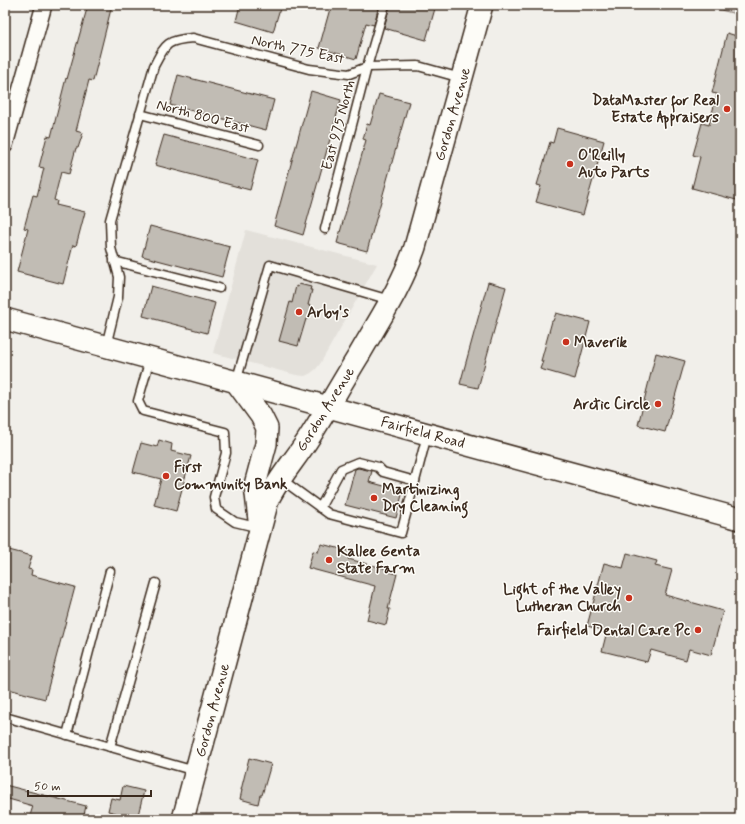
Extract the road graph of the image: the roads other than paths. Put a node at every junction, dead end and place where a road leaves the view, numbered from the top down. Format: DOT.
graph roads {
  1 [pos="44,5"];
  2 [pos="385,5"];
  3 [pos="482,5"];
  4 [pos="367,68"];
  5 [pos="462,78"];
  6 [pos="140,114"];
  7 [pos="5,145"];
  8 [pos="259,145"];
  9 [pos="325,229"];
  10 [pos="114,261"];
  11 [pos="219,288"];
  12 [pos="391,300"];
  13 [pos="5,319"];
  14 [pos="106,347"];
  15 [pos="150,359"];
  16 [pos="236,382"];
  17 [pos="328,407"];
  18 [pos="427,433"];
  19 [pos="281,478"];
  20 [pos="415,481"];
  21 [pos="320,508"];
  22 [pos="740,519"];
  23 [pos="260,528"];
  24 [pos="110,571"];
  25 [pos="156,583"];
  26 [pos="5,717"];
  27 [pos="67,735"];
  28 [pos="110,747"];
  29 [pos="196,771"];
  30 [pos="183,819"];
  1 -- 7 [label="street"];
  2 -- 4 [label="lane, East 975 North"];
  3 -- 5 [label="main road, Gordon Avenue"];
  4 -- 5 [label="lane, North 775 East"];
  4 -- 6 [label="lane, North 775 East"];
  4 -- 9 [label="lane, East 975 North"];
  5 -- 12 [label="main road, Gordon Avenue"];
  6 -- 8 [label="lane, North 800 East"];
  6 -- 10 [label="lane"];
  10 -- 11 [label="lane"];
  10 -- 14 [label="lane"];
  12 -- 16 [label="lane"];
  12 -- 17 [label="main road, Gordon Avenue"];
  13 -- 14 [label="main road, Fairfield Road"];
  14 -- 15 [label="main road, Fairfield Road"];
  15 -- 16 [label="main road, Fairfield Road"];
  15 -- 23 [label="lane"];
  16 -- 17 [label="main road, Fairfield Road"];
  16 -- 23 [label="main road"];
  17 -- 18 [label="main road, Fairfield Road"];
  17 -- 19 [label="main road, Gordon Avenue"];
  18 -- 20 [label="lane"];
  18 -- 22 [label="main road, Fairfield Road"];
  19 -- 21 [label="lane"];
  19 -- 23 [label="main road, Gordon Avenue"];
  20 -- 21 [label="lane"];
  20 -- 21 [label="lane"];
  23 -- 29 [label="main road, Gordon Avenue"];
  24 -- 27 [label="lane"];
  25 -- 28 [label="lane"];
  26 -- 27 [label="lane"];
  27 -- 28 [label="lane"];
  28 -- 29 [label="lane"];
  29 -- 30 [label="main road, Gordon Avenue"];
}
